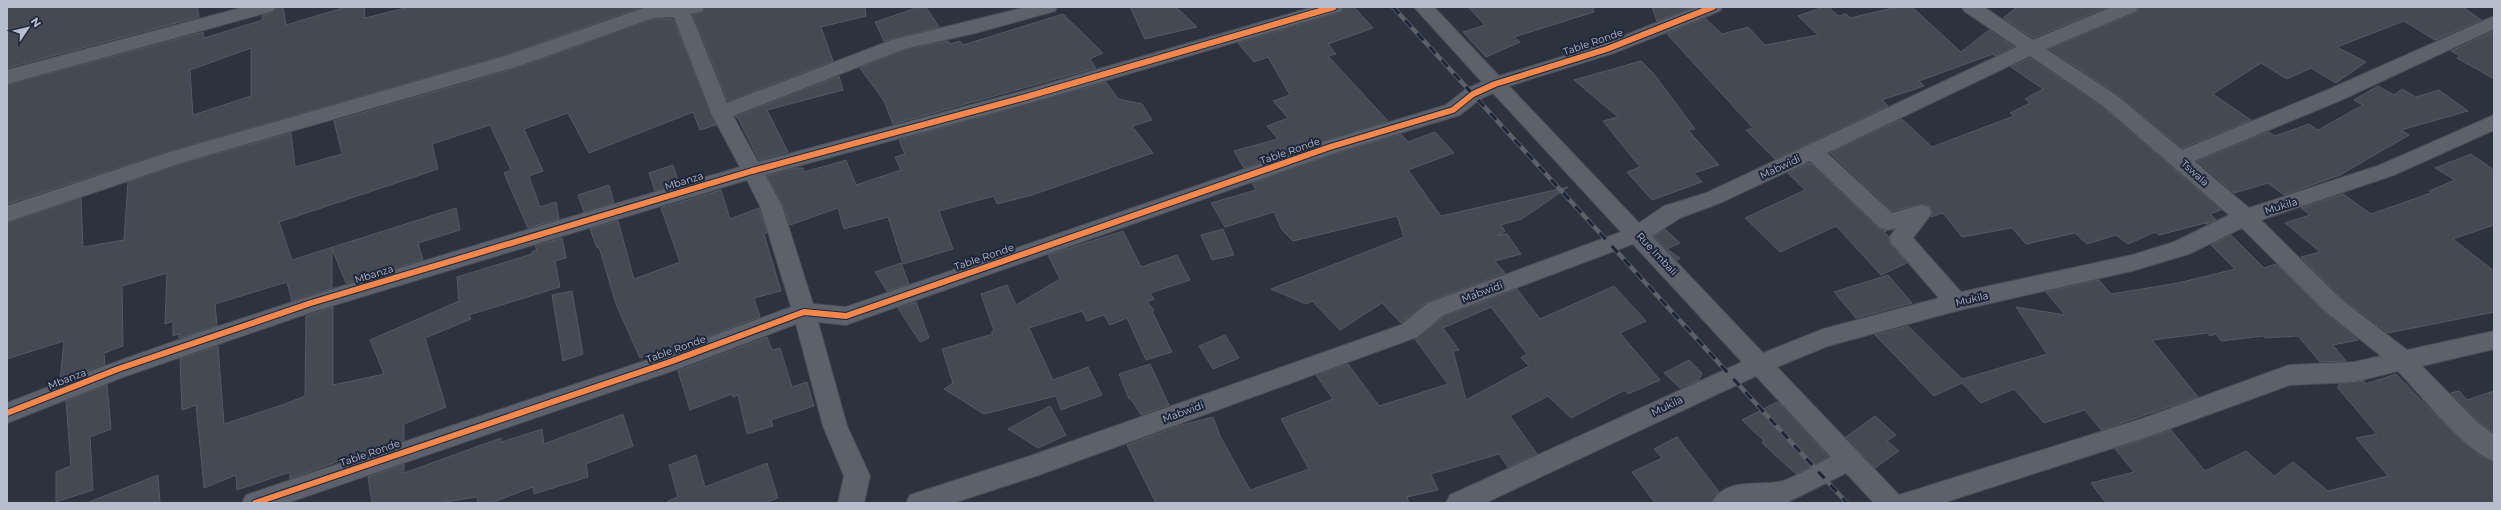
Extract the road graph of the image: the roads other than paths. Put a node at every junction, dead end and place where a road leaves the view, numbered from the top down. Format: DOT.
graph roads {
  1 [pos="266,7"];
  2 [pos="1048,7"];
  3 [pos="1334,7"];
  4 [pos="1424,7"];
  5 [pos="1713,7"];
  6 [pos="1971,7"];
  7 [pos="2129,7"];
  8 [pos="688,9"];
  9 [pos="2494,22"];
  10 [pos="2033,47"];
  11 [pos="7,77"];
  12 [pos="1495,84"];
  13 [pos="721,113"];
  14 [pos="2494,122"];
  15 [pos="1813,152"];
  16 [pos="2180,159"];
  17 [pos="752,171"];
  18 [pos="7,214"];
  19 [pos="2245,217"];
  20 [pos="1638,234"];
  21 [pos="1956,302"];
  22 [pos="804,312"];
  23 [pos="2494,340"];
  24 [pos="2402,360"];
  25 [pos="1760,364"];
  26 [pos="7,413"];
  27 [pos="2494,450"];
  28 [pos="1849,460"];
  29 [pos="255,503"];
  30 [pos="851,503"];
  31 [pos="919,503"];
  32 [pos="1459,503"];
  33 [pos="1725,503"];
  34 [pos="1890,503"];
  35 [pos="1908,503"];
  1 -- 11 [label="street"];
  2 -- 13 [label="street"];
  3 -- 17 [label="street, Mbanza"];
  4 -- 12 [label="street, Rue Imbali"];
  5 -- 12 [label="street, Table Ronde"];
  6 -- 10 [label="street, Tswala"];
  7 -- 10 [label="street, Mabwidi"];
  8 -- 13 [label="street"];
  8 -- 18 [label="street"];
  9 -- 16 [label="street"];
  10 -- 15 [label="street, Mabwidi"];
  10 -- 16 [label="street, Tswala"];
  12 -- 20 [label="street, Rue Imbali"];
  12 -- 22 [label="street, Table Ronde"];
  13 -- 17 [label="street"];
  14 -- 19 [label="street, Mukila"];
  15 -- 20 [label="street, Mabwidi"];
  15 -- 21 [label="street"];
  16 -- 19 [label="street, Tswala"];
  17 -- 22 [label="street"];
  17 -- 26 [label="street, Mbanza"];
  19 -- 21 [label="street, Mukila"];
  19 -- 24 [label="street, Tswala"];
  20 -- 25 [label="street, Rue Imbali"];
  20 -- 31 [label="street, Mabwidi"];
  21 -- 25 [label="street, Mukila"];
  22 -- 29 [label="street, Table Ronde"];
  22 -- 30 [label="street"];
  23 -- 24 [label="street"];
  24 -- 27 [label="street, Tswala"];
  24 -- 35 [label="street"];
  25 -- 28 [label="street, Rue Imbali"];
  25 -- 32 [label="street, Mukila"];
  28 -- 33 [label="street"];
  28 -- 34 [label="street, Rue Imbali"];
}
